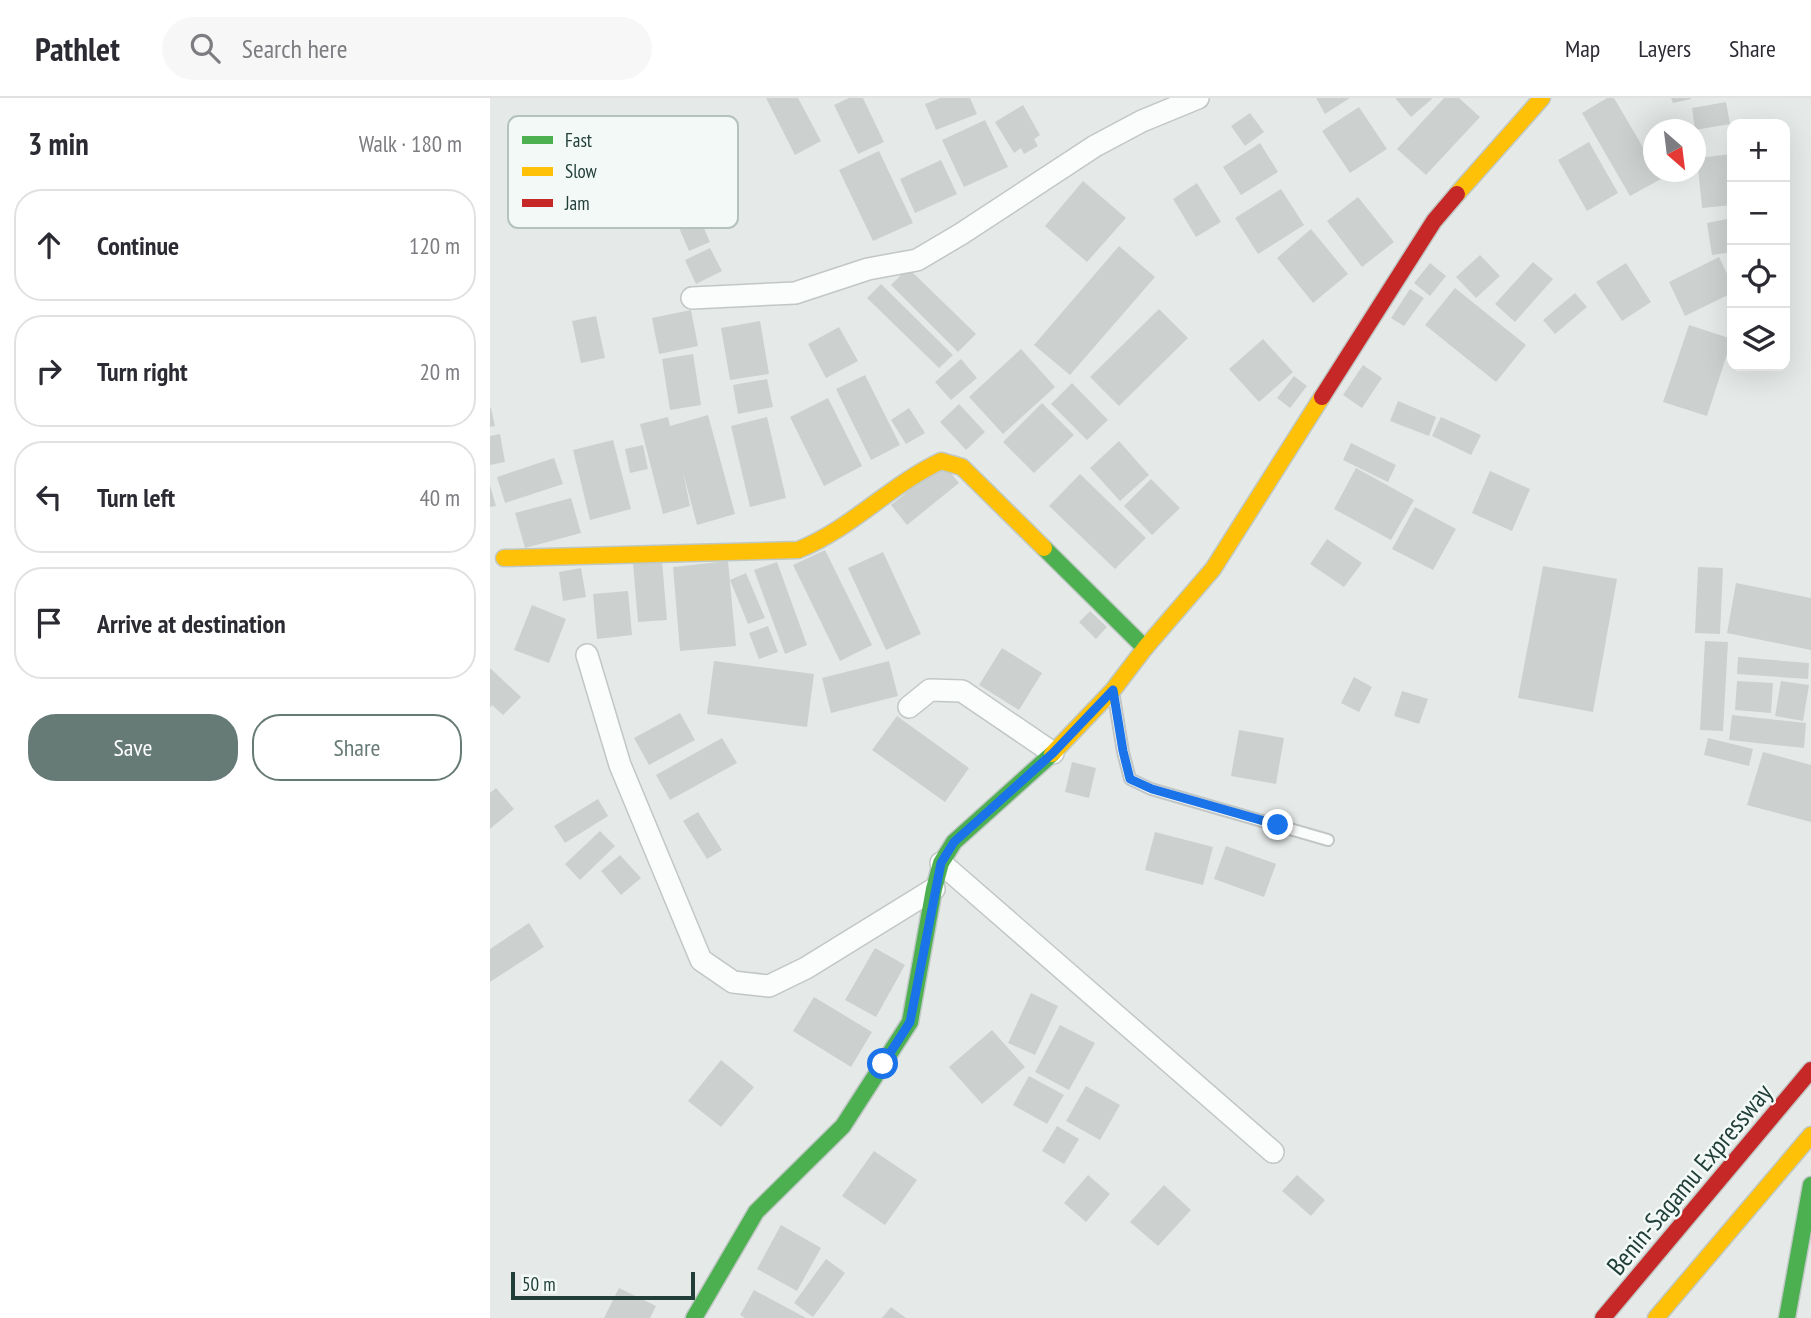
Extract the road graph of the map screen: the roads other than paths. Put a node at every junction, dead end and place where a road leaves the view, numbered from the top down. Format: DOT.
graph roads {
  1 [pos="1198,98"];
  2 [pos="1542,98"];
  3 [pos="692,298"];
  4 [pos="504,558"];
  5 [pos="1145,648"];
  6 [pos="587,655"];
  7 [pos="1113,690"];
  8 [pos="909,707"];
  9 [pos="1053,753"];
  10 [pos="1328,840"];
  11 [pos="941,863"];
  12 [pos="934,889"];
  13 [pos="1811,1070"];
  14 [pos="1811,1135"];
  15 [pos="1273,1152"];
  16 [pos="1811,1185"];
  17 [pos="1656,1302"];
  18 [pos="694,1318"];
  19 [pos="1603,1318"];
  20 [pos="1787,1318"];
  1 -- 3 [label="street"];
  2 -- 5 [label="main road"];
  4 -- 5 [label="main road"];
  5 -- 7 [label="main road"];
  6 -- 12 [label="street"];
  7 -- 9 [label="main road"];
  7 -- 10 [label="lane"];
  8 -- 9 [label="street"];
  9 -- 11 [label="main road"];
  11 -- 12 [label="main road"];
  11 -- 15 [label="street"];
  12 -- 18 [label="main road"];
  13 -- 17 [label="main road, Benin-Sagamu Expressway"];
  14 -- 17 [label="main road, Benin-Sagamu Expressway"];
  16 -- 20 [label="main road"];
  17 -- 19 [label="main road, Benin-Sagamu Expressway"];
}
